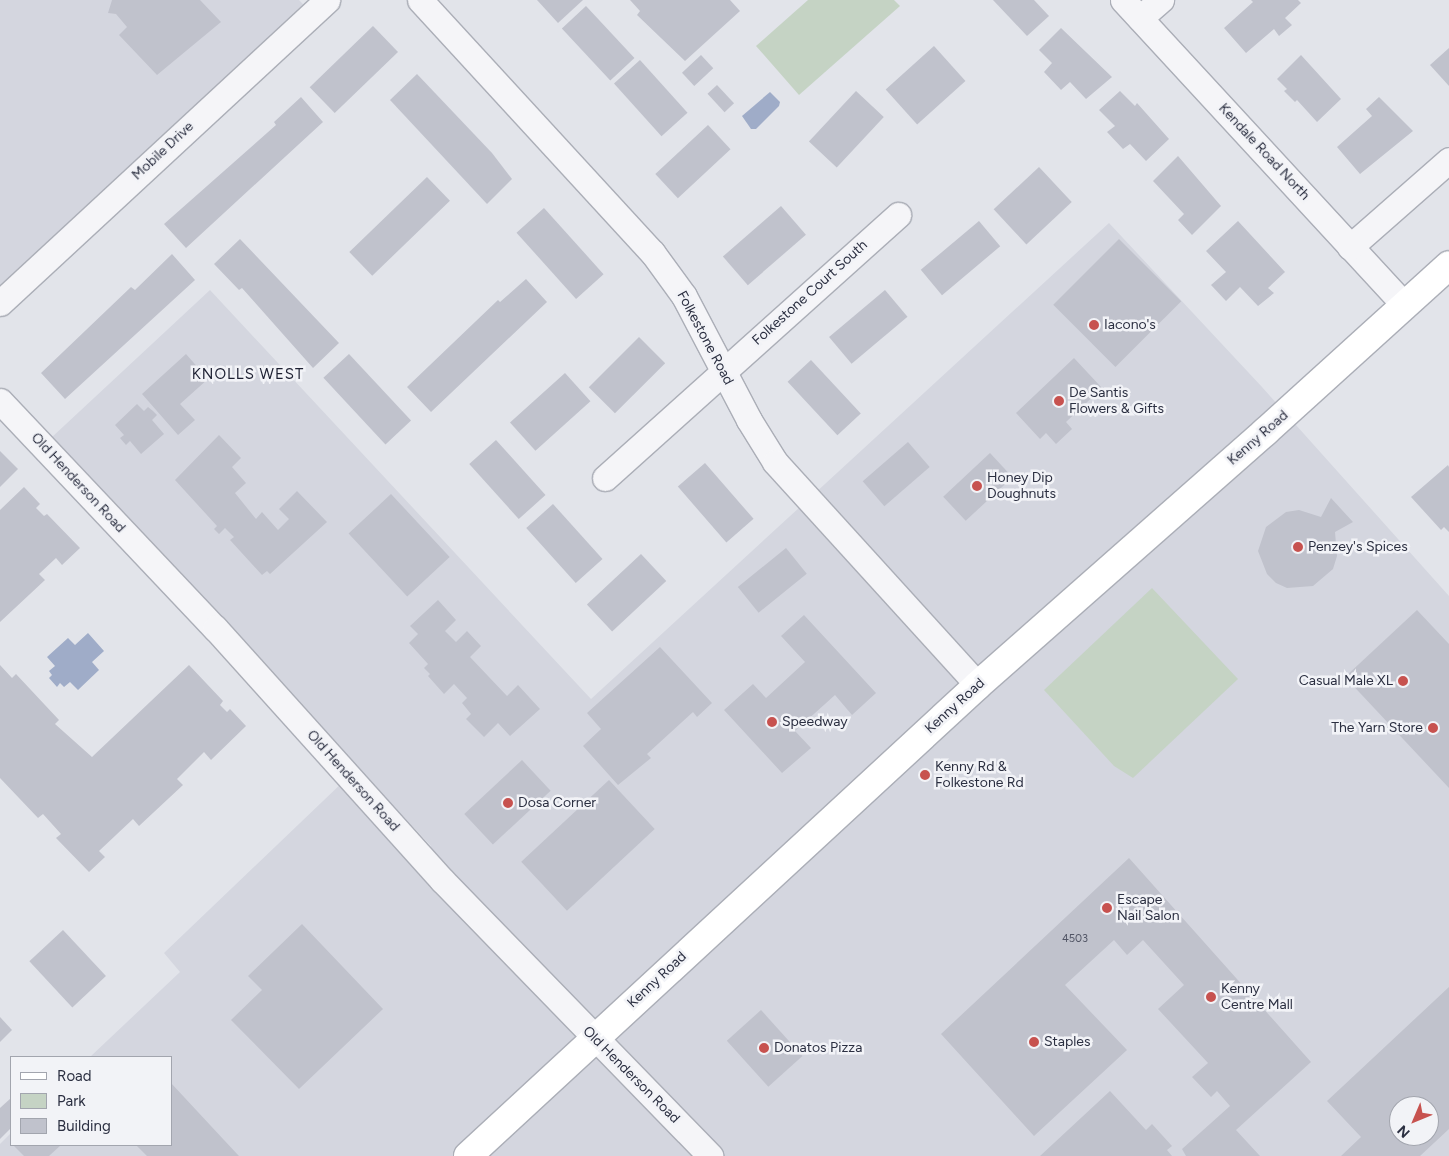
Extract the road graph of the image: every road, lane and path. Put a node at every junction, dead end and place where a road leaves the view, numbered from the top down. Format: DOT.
graph roads {
  1 [pos="327,0"];
  2 [pos="420,0"];
  3 [pos="1123,0"];
  4 [pos="1161,0"];
  5 [pos="1140,18"];
  6 [pos="1449,160"];
  7 [pos="898,215"];
  8 [pos="1350,247"];
  9 [pos="1449,265"];
  10 [pos="0,303"];
  11 [pos="1404,305"];
  12 [pos="723,371"];
  13 [pos="0,401"];
  14 [pos="605,478"];
  15 [pos="978,685"];
  16 [pos="595,1038"];
  17 [pos="468,1156"];
  18 [pos="710,1156"];
  1 -- 10 [label="street, Mobile Drive"];
  2 -- 12 [label="street, Folkestone Road"];
  3 -- 5 [label="street, Kendale Road North"];
  4 -- 5 [label="street"];
  5 -- 8 [label="street, Kendale Road North"];
  6 -- 8 [label="street"];
  7 -- 12 [label="street, Folkestone Court South"];
  8 -- 11 [label="street, Kendale Road North"];
  9 -- 11 [label="main road, Kenny Road"];
  11 -- 15 [label="main road, Kenny Road"];
  12 -- 14 [label="street, Folkestone Court South"];
  12 -- 15 [label="street, Folkestone Road"];
  13 -- 16 [label="street, Old Henderson Road"];
  15 -- 16 [label="main road, Kenny Road"];
  16 -- 17 [label="main road, Kenny Road"];
  16 -- 18 [label="street, Old Henderson Road"];
}
